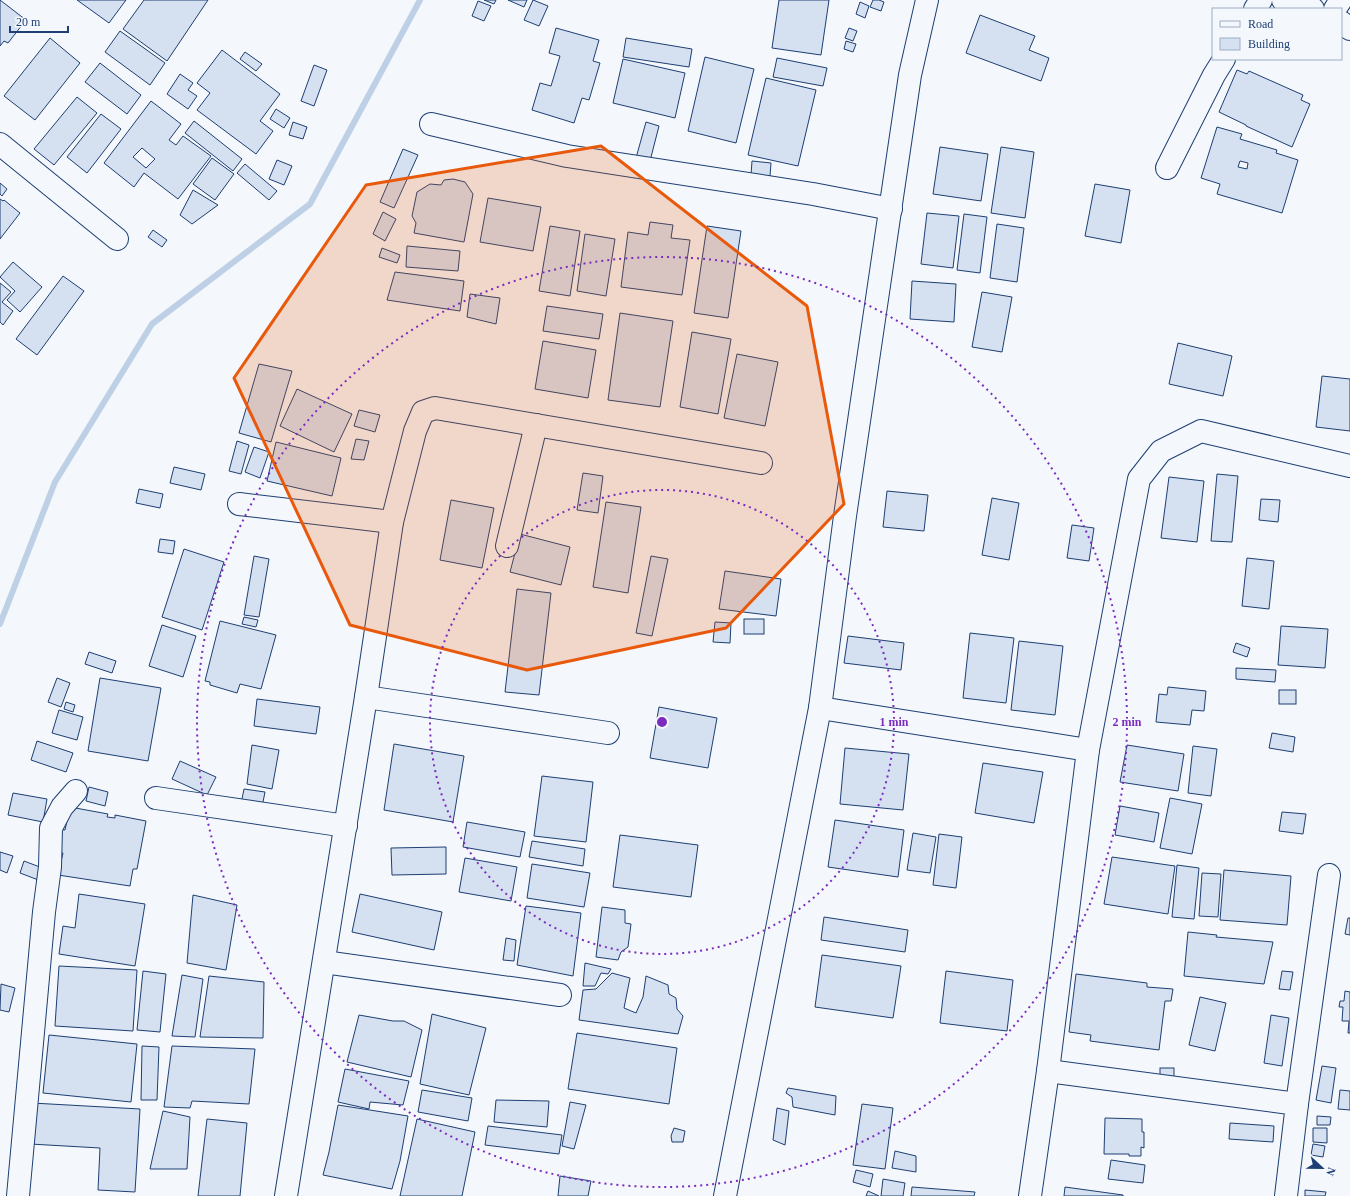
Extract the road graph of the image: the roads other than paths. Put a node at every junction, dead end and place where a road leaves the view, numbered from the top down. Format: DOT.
graph roads {
  1 [pos="926,0"];
  2 [pos="1283,0"];
  3 [pos="1311,8"];
  4 [pos="1342,23"];
  5 [pos="1350,29"];
  6 [pos="1223,60"];
  7 [pos="431,124"];
  8 [pos="0,144"];
  9 [pos="1167,168"];
  10 [pos="891,209"];
  11 [pos="117,239"];
  12 [pos="536,426"];
  13 [pos="762,463"];
  14 [pos="1350,466"];
  15 [pos="239,504"];
  16 [pos="392,522"];
  17 [pos="507,546"];
  18 [pos="366,696"];
  19 [pos="820,708"];
  20 [pos="608,733"];
  21 [pos="1088,750"];
  22 [pos="76,791"];
  23 [pos="156,798"];
  24 [pos="346,826"];
  25 [pos="1329,875"];
  26 [pos="324,962"];
  27 [pos="560,995"];
  28 [pos="1048,1072"];
  29 [pos="1297,1104"];
  30 [pos="18,1196"];
  31 [pos="286,1196"];
  32 [pos="725,1196"];
  33 [pos="1030,1196"];
  34 [pos="1286,1196"];
  1 -- 10 [label="street"];
  2 -- 3 [label="street"];
  4 -- 5 [label="street"];
  6 -- 9 [label="street"];
  7 -- 10 [label="street"];
  8 -- 11 [label="street"];
  10 -- 19 [label="street"];
  12 -- 13 [label="street"];
  12 -- 16 [label="street"];
  12 -- 17 [label="street"];
  14 -- 21 [label="street"];
  15 -- 16 [label="street"];
  16 -- 18 [label="street"];
  18 -- 20 [label="street"];
  18 -- 24 [label="street"];
  19 -- 21 [label="street"];
  19 -- 32 [label="street"];
  21 -- 28 [label="street"];
  22 -- 30 [label="street"];
  23 -- 24 [label="street"];
  24 -- 26 [label="street"];
  25 -- 29 [label="street"];
  26 -- 27 [label="street"];
  26 -- 31 [label="street"];
  28 -- 29 [label="street"];
  28 -- 33 [label="street"];
  29 -- 34 [label="street"];
}
